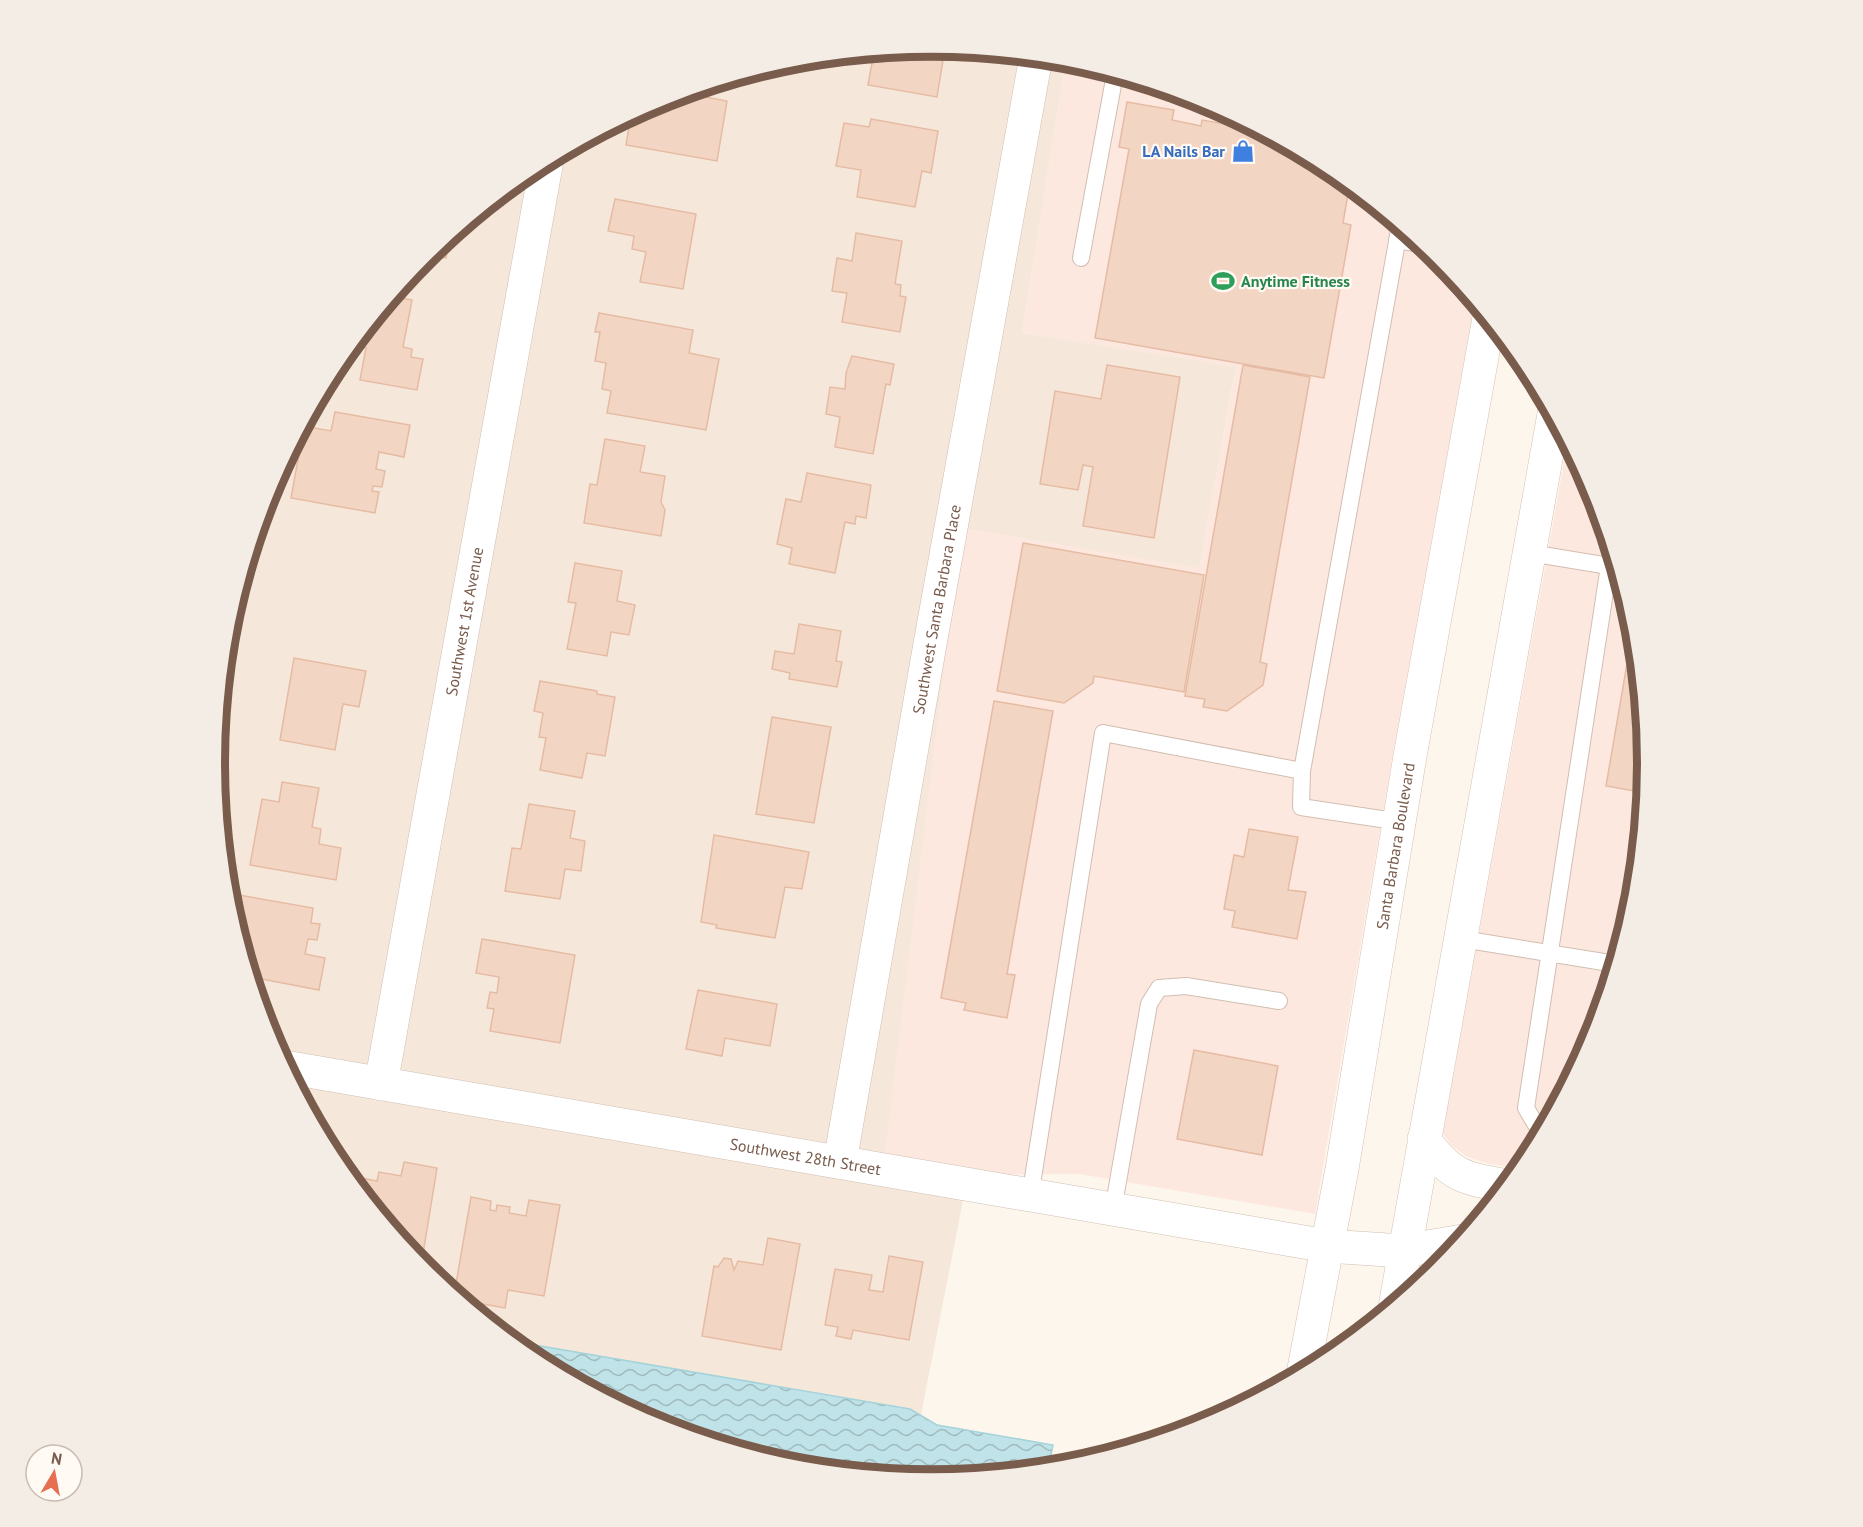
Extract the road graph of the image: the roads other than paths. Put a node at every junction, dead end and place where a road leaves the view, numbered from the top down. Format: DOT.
graph roads {
  1 [pos="1035,65"];
  2 [pos="1114,81"];
  3 [pos="545,172"];
  4 [pos="1399,234"];
  5 [pos="1081,258"];
  6 [pos="1487,327"];
  7 [pos="1552,426"];
  8 [pos="1530,553"];
  9 [pos="1302,771"];
  10 [pos="1401,822"];
  11 [pos="1462,939"];
  12 [pos="1551,954"];
  13 [pos="1609,963"];
  14 [pos="1279,1001"];
  15 [pos="295,1069"];
  16 [pos="381,1084"];
  17 [pos="1537,1127"];
  18 [pos="1424,1139"];
  19 [pos="840,1162"];
  20 [pos="1499,1184"];
  21 [pos="1030,1197"];
  22 [pos="1113,1210"];
  23 [pos="1450,1243"];
  24 [pos="1327,1246"];
  25 [pos="1404,1251"];
  26 [pos="1433,1261"];
  27 [pos="1397,1295"];
  28 [pos="1306,1362"];
  1 -- 19 [label="street, Southwest Santa Barbara Place"];
  2 -- 5 [label="lane"];
  3 -- 16 [label="street, Southwest 1st Avenue"];
  4 -- 9 [label="lane"];
  6 -- 10 [label="street, Santa Barbara Boulevard"];
  7 -- 8 [label="street"];
  8 -- 11 [label="street"];
  8 -- 12 [label="lane"];
  9 -- 10 [label="lane"];
  9 -- 21 [label="lane"];
  10 -- 24 [label="street, Santa Barbara Boulevard"];
  11 -- 12 [label="lane"];
  11 -- 18 [label="street"];
  12 -- 13 [label="lane"];
  12 -- 17 [label="lane"];
  14 -- 22 [label="lane"];
  15 -- 16 [label="street, Southwest 28th Street"];
  16 -- 19 [label="street, Southwest 28th Street"];
  18 -- 20 [label="street"];
  18 -- 25 [label="street"];
  19 -- 21 [label="street, Southwest 28th Street"];
  21 -- 22 [label="street, Southwest 28th Street"];
  22 -- 24 [label="street, Southwest 28th Street"];
  23 -- 25 [label="street"];
  24 -- 25 [label="street, Southwest 28th Street"];
  24 -- 28 [label="street, Santa Barbara Boulevard"];
  25 -- 26 [label="street"];
  25 -- 27 [label="street"];
}
